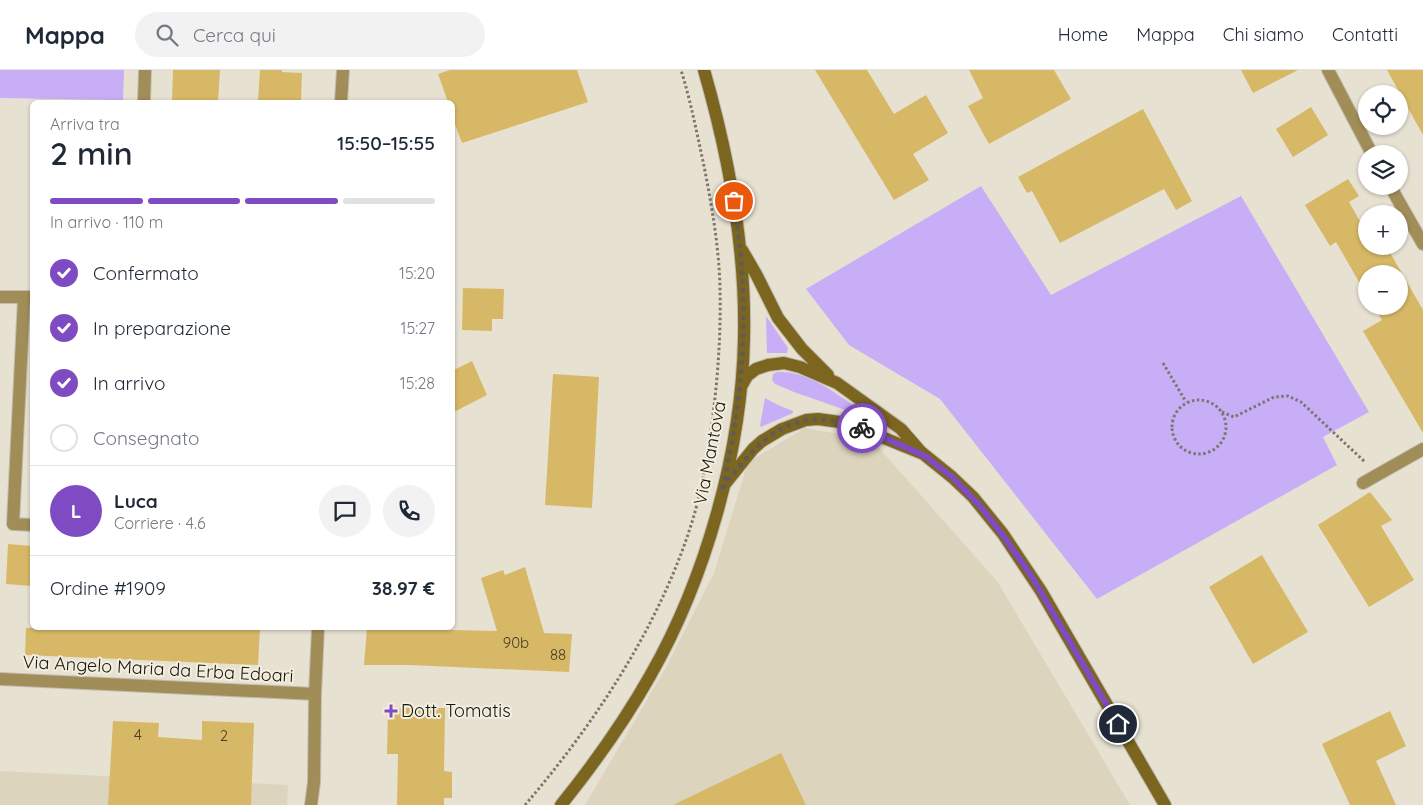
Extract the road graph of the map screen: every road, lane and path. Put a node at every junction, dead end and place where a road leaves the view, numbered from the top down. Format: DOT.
graph roads {
  1 [pos="145,70"];
  2 [pos="343,70"];
  3 [pos="681,70"];
  4 [pos="1328,70"];
  5 [pos="704,71"];
  6 [pos="144,100"];
  7 [pos="341,100"];
  8 [pos="1367,145"];
  9 [pos="1395,195"];
  10 [pos="739,238"];
  11 [pos="1423,244"];
  12 [pos="0,297"];
  13 [pos="28,298"];
  14 [pos="1163,363"];
  15 [pos="837,383"];
  16 [pos="740,392"];
  17 [pos="1186,402"];
  18 [pos="1222,412"];
  19 [pos="1423,448"];
  20 [pos="925,456"];
  21 [pos="1378,474"];
  22 [pos="1363,483"];
  23 [pos="722,491"];
  24 [pos="30,525"];
  25 [pos="318,630"];
  26 [pos="0,679"];
  27 [pos="315,694"];
  28 [pos="314,782"];
  29 [pos="311,805"];
  30 [pos="321,805"];
  31 [pos="525,805"];
  32 [pos="561,805"];
  33 [pos="1165,805"];
  1 -- 6 [label="street"];
  2 -- 7 [label="street"];
  3 -- 31 [label="path"];
  4 -- 8 [label="street"];
  5 -- 10 [label="main road, Via Mantova"];
  9 -- 11 [label="street"];
  10 -- 15 [label="main road"];
  10 -- 16 [label="main road, Via Mantova"];
  12 -- 13 [label="street"];
  13 -- 24 [label="street"];
  14 -- 17 [label="path"];
  15 -- 16 [label="main road"];
  15 -- 20 [label="main road"];
  16 -- 23 [label="main road, Via Mantova"];
  17 -- 18 [label="path"];
  17 -- 18 [label="path"];
  18 -- 21 [label="path"];
  19 -- 21 [label="street"];
  20 -- 23 [label="main road"];
  20 -- 33 [label="main road"];
  21 -- 22 [label="street"];
  23 -- 32 [label="main road, Via Mantova"];
  25 -- 27 [label="street"];
  26 -- 27 [label="street, Via Angelo Maria da Erba Edoari"];
  27 -- 28 [label="street"];
  28 -- 29 [label="street"];
  28 -- 30 [label="street"];
}
